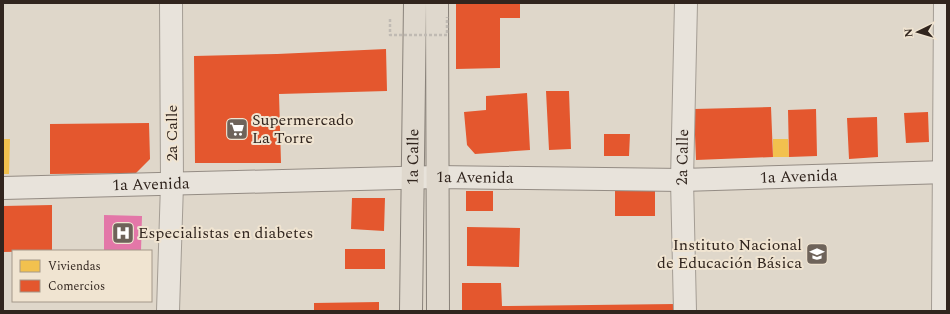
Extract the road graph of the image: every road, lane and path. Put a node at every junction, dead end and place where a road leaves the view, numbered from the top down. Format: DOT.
graph roads {
  1 [pos="171,3"];
  2 [pos="415,3"];
  3 [pos="686,3"];
  4 [pos="945,3"];
  5 [pos="442,10"];
  6 [pos="390,18"];
  7 [pos="946,172"];
  8 [pos="437,177"];
  9 [pos="413,179"];
  10 [pos="682,180"];
  11 [pos="172,184"];
  12 [pos="3,188"];
  13 [pos="168,311"];
  14 [pos="412,311"];
  15 [pos="438,311"];
  16 [pos="685,311"];
  17 [pos="943,311"];
  1 -- 11 [label="street, 2a Calle"];
  2 -- 9 [label="main road, 1a Calle"];
  3 -- 10 [label="street, 2a Calle"];
  4 -- 7 [label="street"];
  5 -- 6 [label="path, bridge"];
  5 -- 8 [label="main road, 1a Calle"];
  7 -- 10 [label="street, 1a Avenida"];
  7 -- 17 [label="street"];
  8 -- 9 [label="street, 1a Avenida"];
  8 -- 10 [label="street, 1a Avenida"];
  8 -- 15 [label="main road, 1a Calle"];
  9 -- 11 [label="street, 1a Avenida"];
  9 -- 14 [label="main road, 1a Calle"];
  10 -- 16 [label="street, 2a Calle"];
  11 -- 12 [label="street, 1a Avenida"];
  11 -- 13 [label="street, 2a Calle"];
}
